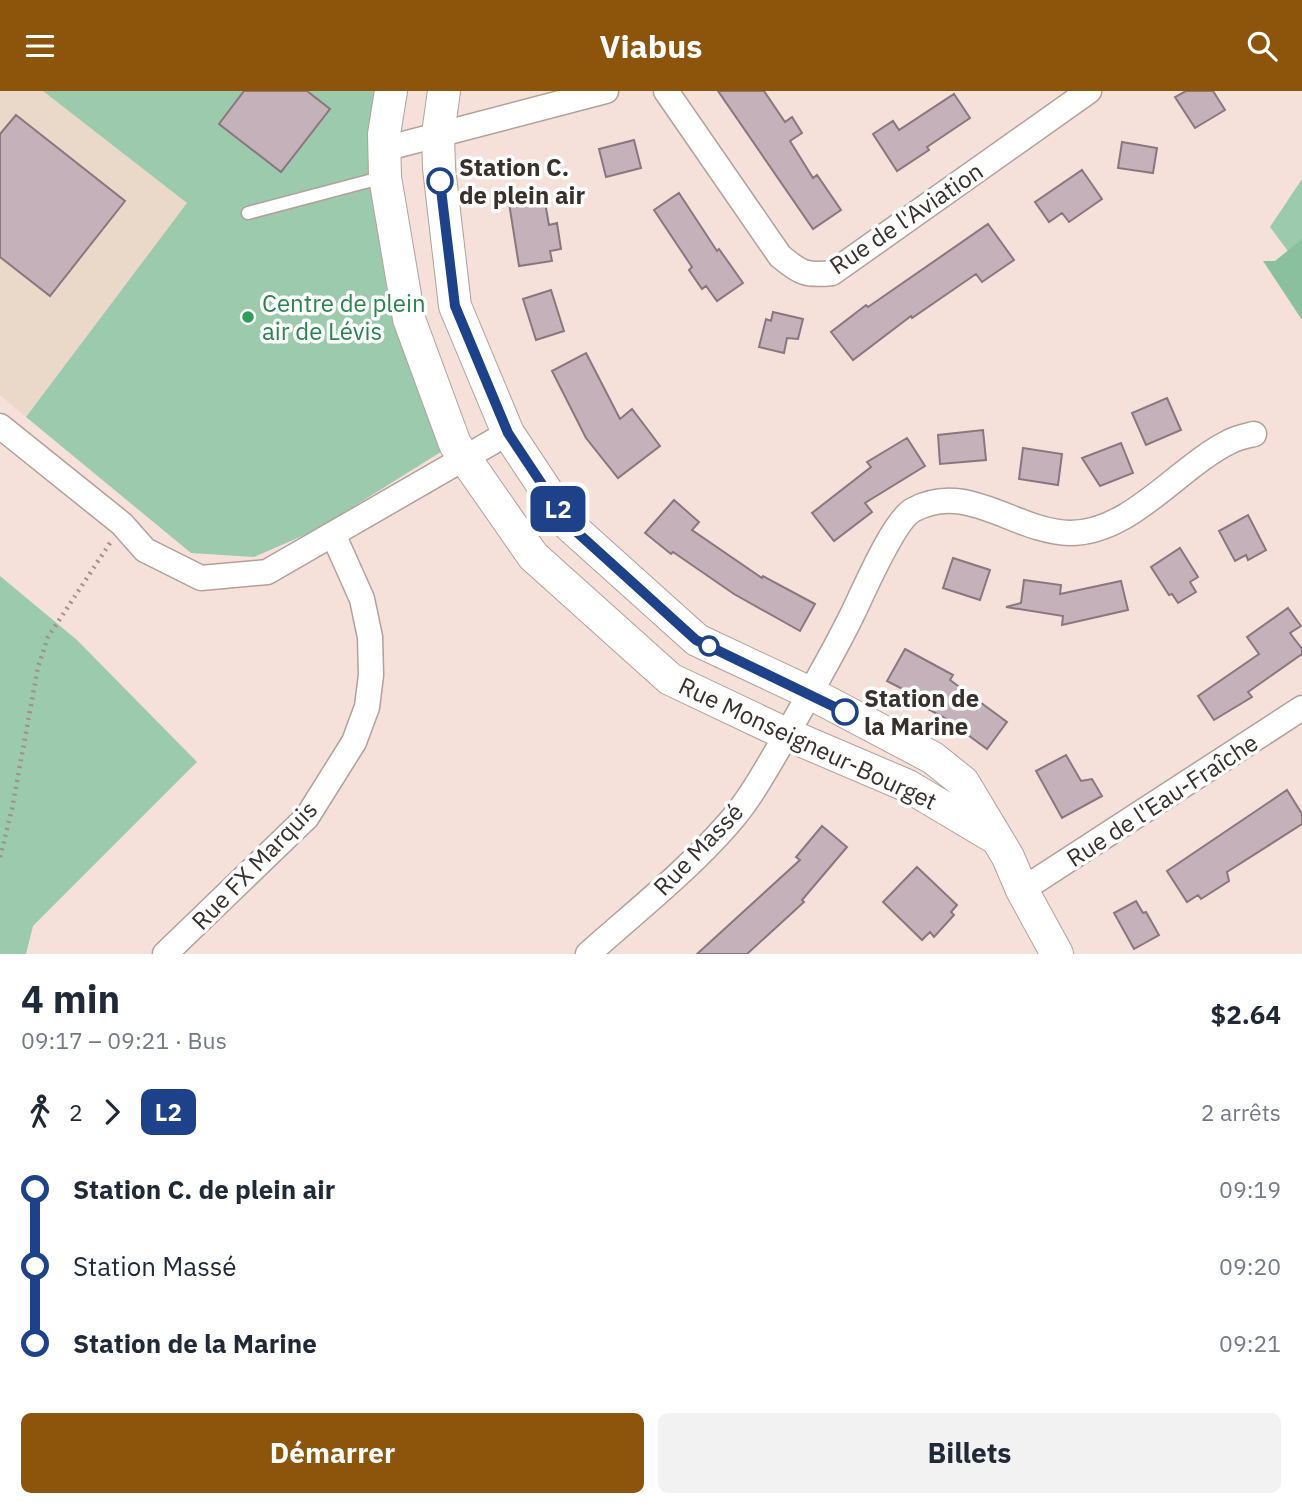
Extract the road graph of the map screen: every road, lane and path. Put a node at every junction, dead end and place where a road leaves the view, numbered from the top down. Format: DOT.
graph roads {
  1 [pos="391,91"];
  2 [pos="444,91"];
  3 [pos="606,91"];
  4 [pos="666,91"];
  5 [pos="1089,91"];
  6 [pos="438,134"];
  7 [pos="384,163"];
  8 [pos="248,213"];
  9 [pos="0,426"];
  10 [pos="508,433"];
  11 [pos="1254,434"];
  12 [pos="464,459"];
  13 [pos="122,524"];
  14 [pos="333,534"];
  15 [pos="810,693"];
  16 [pos="1302,708"];
  17 [pos="786,734"];
  18 [pos="993,836"];
  19 [pos="0,857"];
  20 [pos="1022,890"];
  21 [pos="165,954"];
  22 [pos="588,954"];
  23 [pos="1057,954"];
  1 -- 7 [label="street, Rue Monseigneur-Bourget"];
  2 -- 6 [label="street, Rue Monseigneur-Bourget"];
  3 -- 6 [label="street"];
  4 -- 5 [label="street, Rue de l'Aviation"];
  6 -- 7 [label="street"];
  6 -- 10 [label="street, Rue Monseigneur-Bourget"];
  7 -- 8 [label="lane"];
  7 -- 12 [label="street, Rue Monseigneur-Bourget"];
  9 -- 13 [label="street"];
  10 -- 12 [label="street"];
  10 -- 15 [label="street, Rue Monseigneur-Bourget"];
  11 -- 15 [label="street, Rue Massé"];
  12 -- 14 [label="street"];
  12 -- 17 [label="street, Rue Monseigneur-Bourget"];
  13 -- 14 [label="street"];
  13 -- 19 [label="path"];
  14 -- 21 [label="street, Rue FX Marquis"];
  15 -- 17 [label="street, Rue Massé"];
  15 -- 18 [label="street, Rue Monseigneur-Bourget"];
  16 -- 20 [label="street, Rue de l'Eau-Fraîche"];
  17 -- 18 [label="street, Rue Monseigneur-Bourget"];
  17 -- 22 [label="street, Rue Massé"];
  18 -- 20 [label="street, Rue Monseigneur-Bourget"];
  20 -- 23 [label="street, Rue Monseigneur-Bourget"];
}
